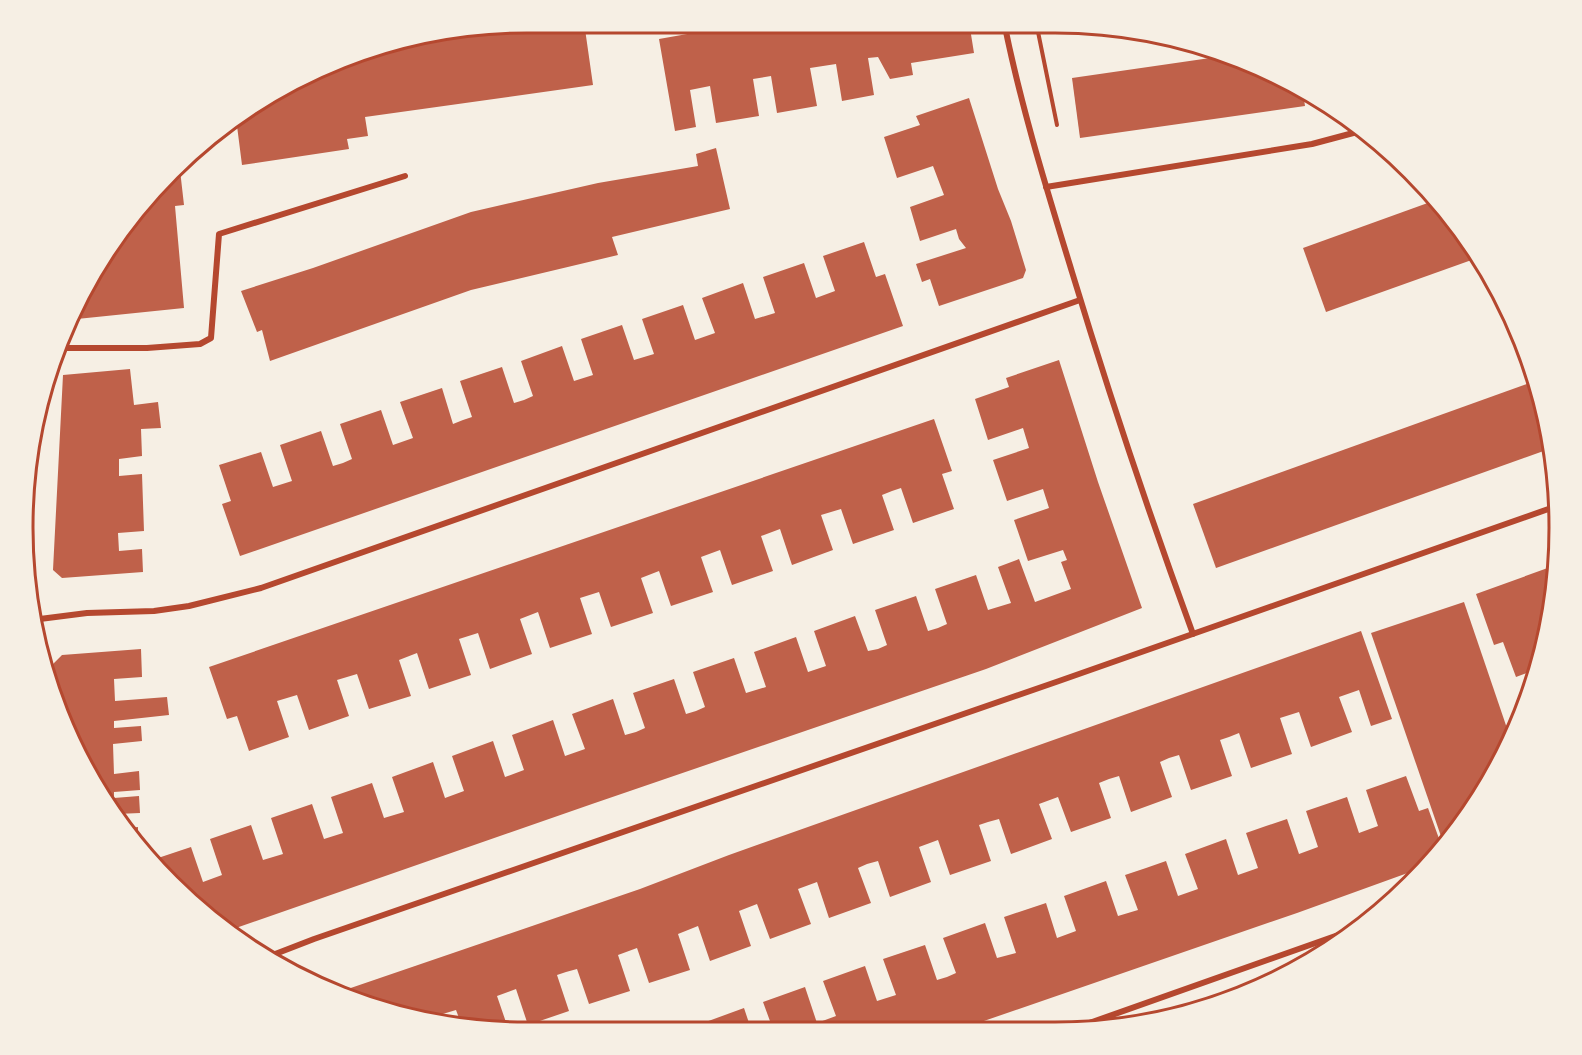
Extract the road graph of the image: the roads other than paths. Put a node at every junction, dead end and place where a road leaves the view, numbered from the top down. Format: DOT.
graph roads {
  1 [pos="1007,33"];
  2 [pos="1353,133"];
  3 [pos="405,176"];
  4 [pos="1046,187"];
  5 [pos="1080,300"];
  6 [pos="67,348"];
  7 [pos="1548,509"];
  8 [pos="42,619"];
  9 [pos="1193,634"];
  10 [pos="1331,938"];
  11 [pos="276,954"];
  12 [pos="1098,1020"];
  1 -- 4 [label="street"];
  2 -- 4 [label="street"];
  3 -- 6 [label="street"];
  4 -- 5 [label="street"];
  5 -- 8 [label="street"];
  5 -- 9 [label="street"];
  7 -- 9 [label="street"];
  9 -- 11 [label="street"];
  10 -- 12 [label="street"];
}
